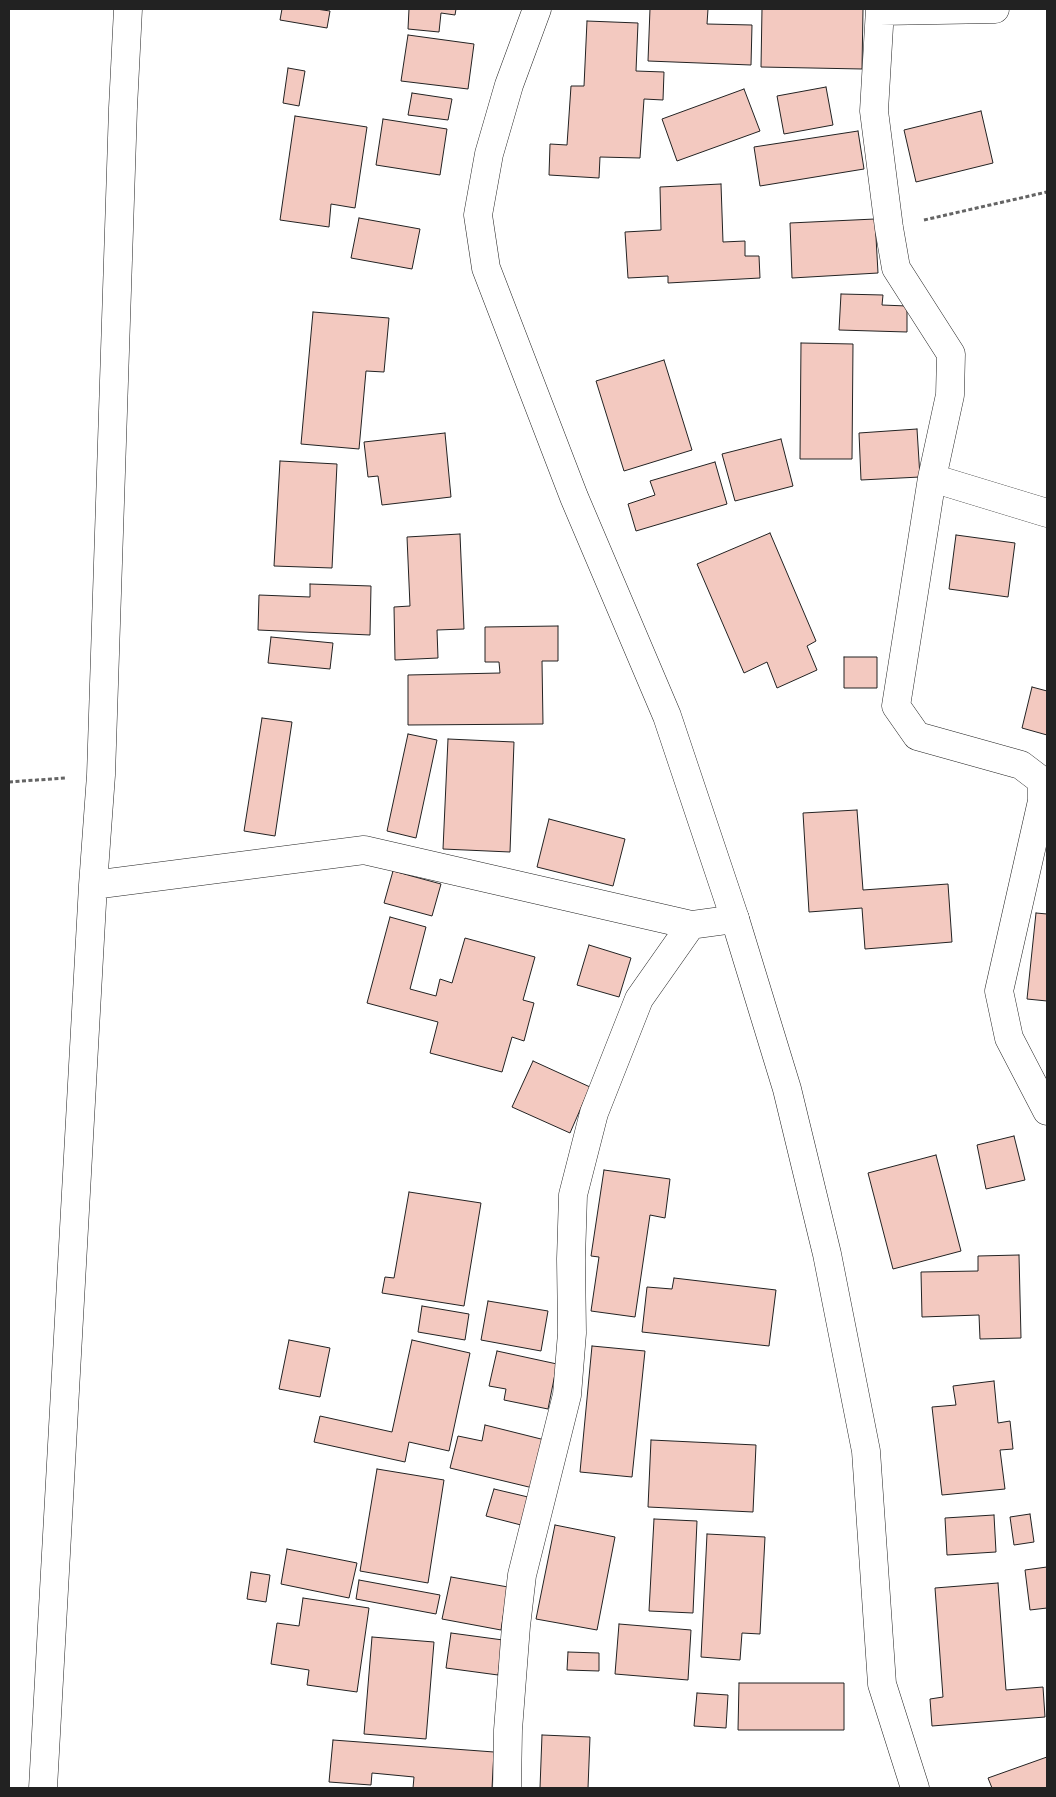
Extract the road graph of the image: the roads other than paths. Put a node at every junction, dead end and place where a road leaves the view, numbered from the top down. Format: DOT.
graph roads {
  1 [pos="128,9"];
  2 [pos="537,9"];
  3 [pos="995,9"];
  4 [pos="880,10"];
  5 [pos="932,478"];
  6 [pos="1047,513"];
  7 [pos="93,885"];
  8 [pos="735,919"];
  9 [pos="691,925"];
  10 [pos="1047,1111"];
  11 [pos="43,1788"];
  12 [pos="507,1788"];
  13 [pos="915,1788"];
  1 -- 7 [label="street"];
  2 -- 8 [label="street"];
  3 -- 4 [label="street"];
  4 -- 5 [label="street"];
  5 -- 6 [label="street"];
  5 -- 10 [label="street"];
  7 -- 9 [label="street"];
  7 -- 11 [label="street"];
  8 -- 9 [label="street"];
  8 -- 13 [label="street"];
  9 -- 12 [label="street"];
}
